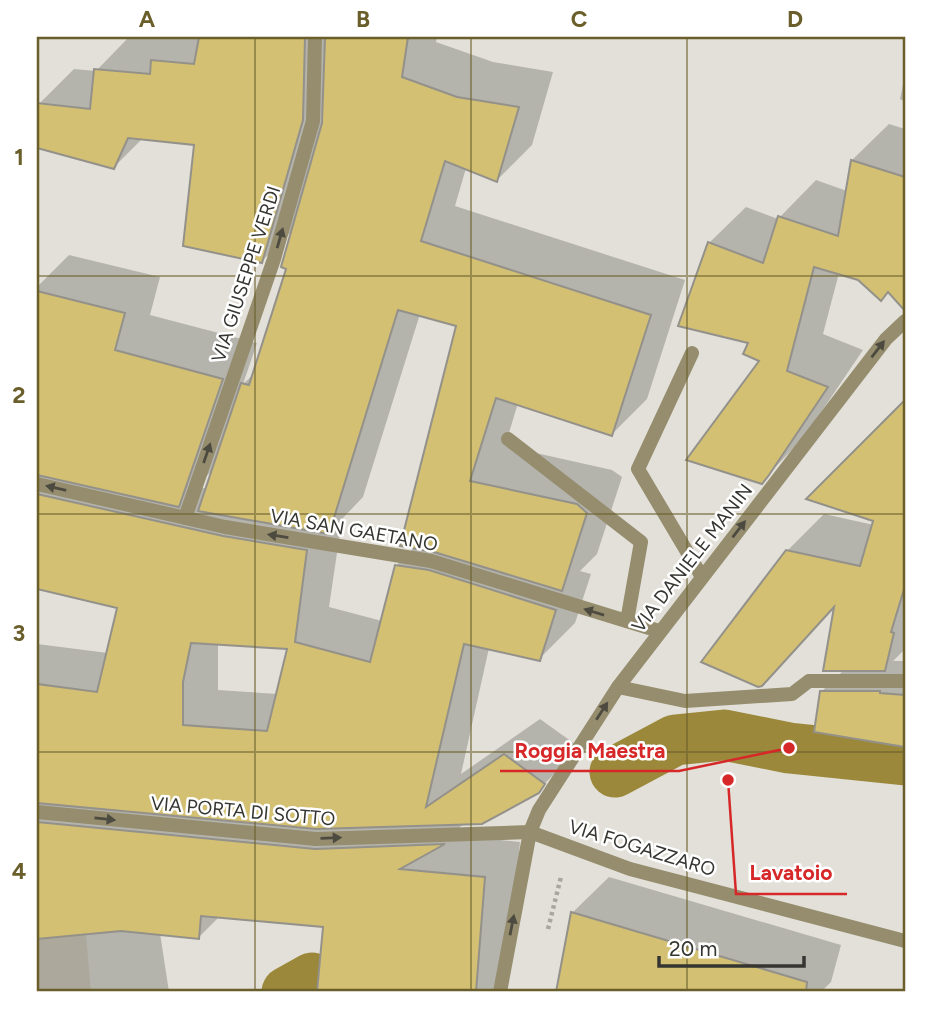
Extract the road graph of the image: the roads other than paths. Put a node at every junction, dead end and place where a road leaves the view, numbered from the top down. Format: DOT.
graph roads {
  1 [pos="315,37"];
  2 [pos="905,321"];
  3 [pos="692,353"];
  4 [pos="508,439"];
  5 [pos="37,484"];
  6 [pos="185,518"];
  7 [pos="702,577"];
  8 [pos="626,621"];
  9 [pos="659,631"];
  10 [pos="905,681"];
  11 [pos="618,687"];
  12 [pos="37,812"];
  13 [pos="530,832"];
  14 [pos="905,941"];
  15 [pos="500,992"];
  6 -- 1 [label="street, VIA GIUSEPPE VERDI, one-way"];
  7 -- 2 [label="street, VIA DANIELE MANIN, one-way"];
  3 -- 7 [label="street"];
  4 -- 8 [label="street"];
  6 -- 5 [label="street, VIA SAN GAETANO, one-way"];
  8 -- 6 [label="street, VIA SAN GAETANO, one-way"];
  7 -- 9 [label="street, VIA DANIELE MANIN"];
  8 -- 9 [label="street, VIA SAN GAETANO"];
  9 -- 11 [label="street, VIA DANIELE MANIN"];
  10 -- 11 [label="street"];
  13 -- 11 [label="street, VIA DANIELE MANIN, one-way"];
  12 -- 13 [label="street, VIA PORTA DI SOTTO, one-way"];
  13 -- 14 [label="street, VIA FOGAZZARO"];
  15 -- 13 [label="street, VIA DANIELE MANIN, one-way"];
}
